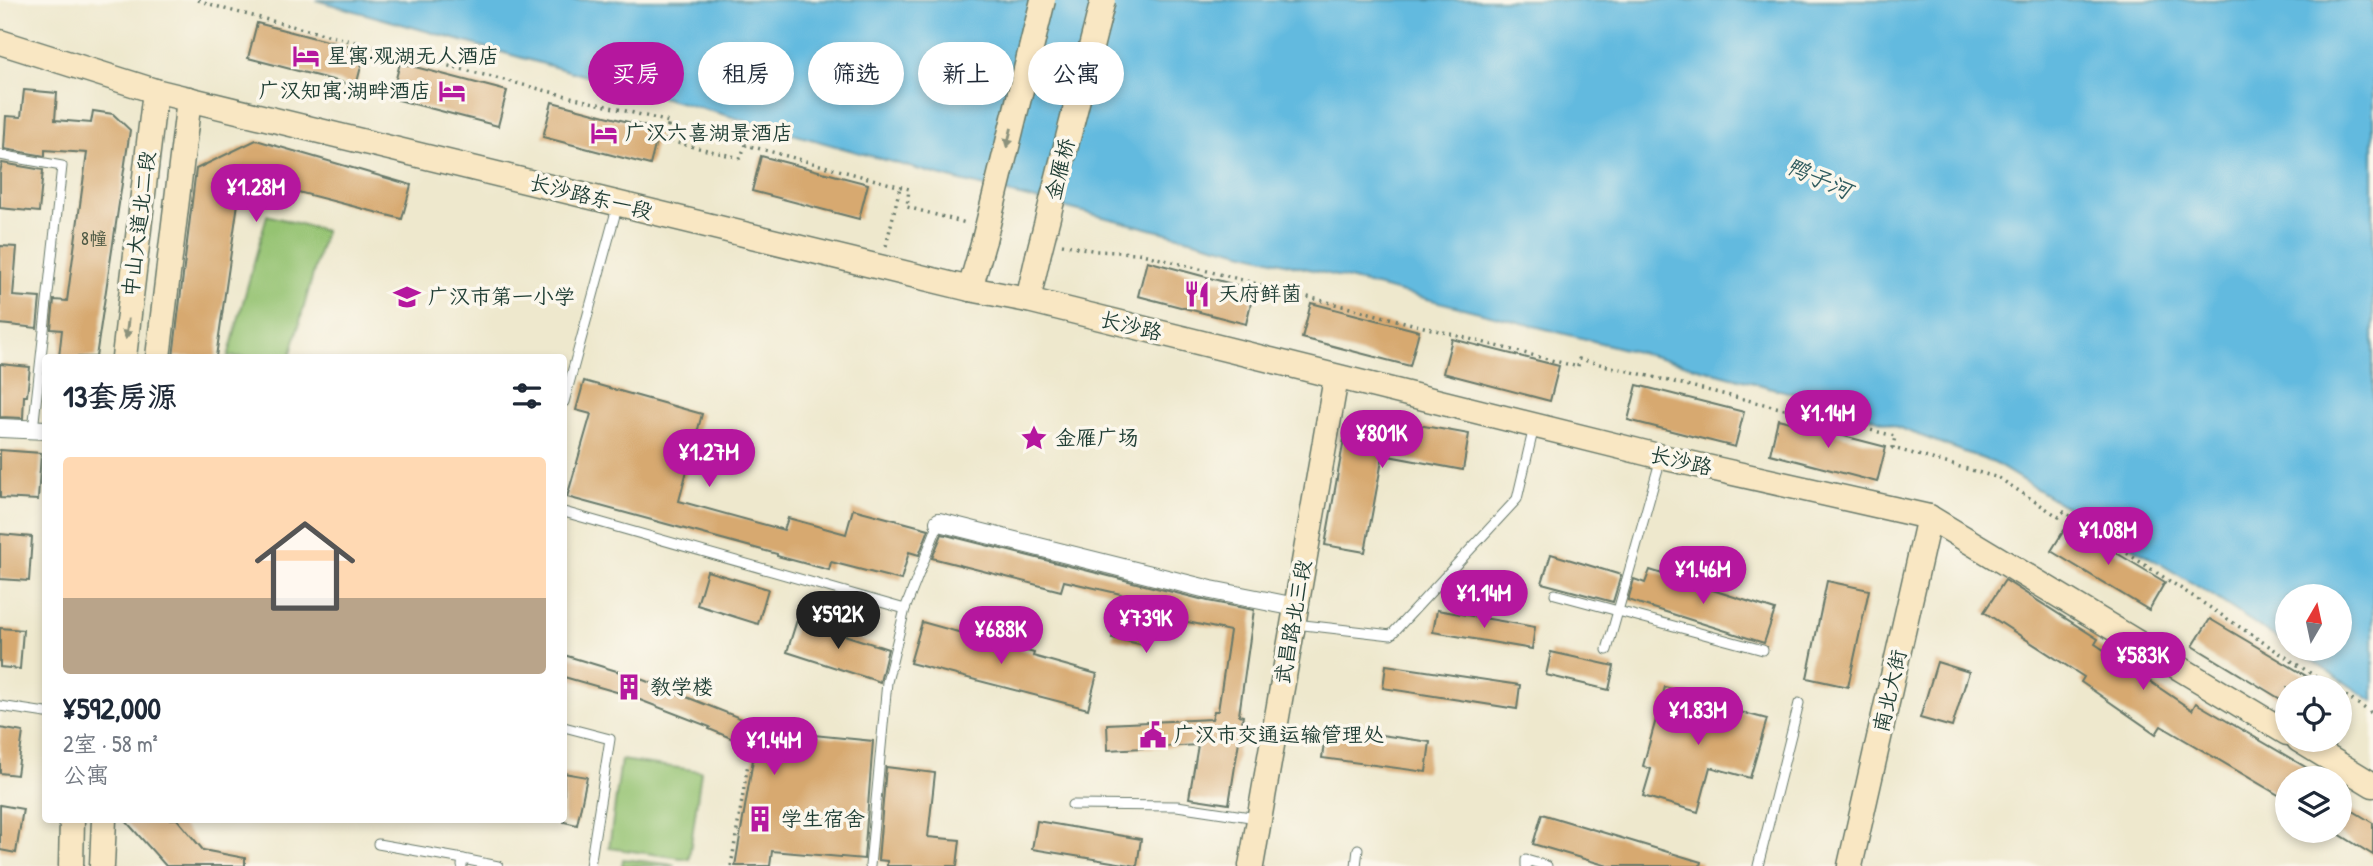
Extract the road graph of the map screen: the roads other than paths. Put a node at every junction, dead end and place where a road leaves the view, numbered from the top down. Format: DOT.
graph roads {
  1 [pos="1043,0"];
  2 [pos="1104,0"];
  3 [pos="0,42"];
  4 [pos="155,91"];
  5 [pos="190,99"];
  6 [pos="0,155"];
  7 [pos="618,203"];
  8 [pos="970,289"];
  9 [pos="1028,300"];
  10 [pos="46,354"];
  11 [pos="124,354"];
  12 [pos="158,354"];
  13 [pos="1336,378"];
  14 [pos="567,391"];
  15 [pos="42,396"];
  16 [pos="1534,426"];
  17 [pos="0,428"];
  18 [pos="39,430"];
  19 [pos="1662,457"];
  20 [pos="567,513"];
  21 [pos="1930,517"];
  22 [pos="940,522"];
  23 [pos="1555,594"];
  24 [pos="905,609"];
  25 [pos="1618,611"];
  26 [pos="1295,615"];
  27 [pos="1607,650"];
  28 [pos="1762,650"];
  29 [pos="1799,703"];
  30 [pos="0,706"];
  31 [pos="42,712"];
  32 [pos="2275,726"];
  33 [pos="567,728"];
  34 [pos="2319,752"];
  35 [pos="2373,785"];
  36 [pos="1072,805"];
  37 [pos="1259,818"];
  38 [pos="72,823"];
  39 [pos="104,823"];
  40 [pos="378,844"];
  41 [pos="1358,849"];
  42 [pos="462,863"];
  43 [pos="71,866"];
  44 [pos="102,866"];
  45 [pos="498,866"];
  46 [pos="590,866"];
  47 [pos="870,866"];
  48 [pos="1251,866"];
  49 [pos="1356,866"];
  50 [pos="1526,866"];
  51 [pos="1547,866"];
  52 [pos="1758,866"];
  53 [pos="1850,866"];
  1 -- 8 [label="main road, one-way, bridge"];
  2 -- 9 [label="main road, 金雁桥, bridge"];
  3 -- 4 [label="main road, 长沙路东一段"];
  4 -- 5 [label="main road, 长沙路东一段"];
  4 -- 11 [label="main road, 中山大道北二段, one-way"];
  5 -- 7 [label="main road, 长沙路东一段"];
  5 -- 12 [label="main road, 中山大道北二段"];
  6 -- 10 [label="lane"];
  7 -- 8 [label="main road, 长沙路东一段"];
  7 -- 14 [label="lane"];
  8 -- 9 [label="main road, 长沙路东一段"];
  9 -- 13 [label="main road, 长沙路"];
  13 -- 16 [label="main road, 长沙路"];
  13 -- 26 [label="main road, 武昌路北三段"];
  15 -- 18 [label="lane"];
  16 -- 19 [label="main road, 长沙路"];
  16 -- 26 [label="lane"];
  17 -- 18 [label="street"];
  19 -- 21 [label="main road, 长沙路"];
  19 -- 25 [label="lane"];
  20 -- 24 [label="lane"];
  21 -- 32 [label="main road, 长沙路"];
  21 -- 53 [label="main road, 南北大街"];
  22 -- 24 [label="lane"];
  22 -- 26 [label="street"];
  23 -- 25 [label="lane"];
  24 -- 47 [label="lane"];
  25 -- 27 [label="lane"];
  25 -- 28 [label="lane"];
  26 -- 37 [label="main road, 武昌路北三段"];
  29 -- 52 [label="lane"];
  30 -- 31 [label="lane"];
  33 -- 46 [label="lane"];
  34 -- 35 [label="main road"];
  36 -- 37 [label="lane"];
  37 -- 48 [label="main road, 武昌路北三段"];
  38 -- 43 [label="main road"];
  39 -- 44 [label="main road"];
  40 -- 42 [label="lane"];
  41 -- 49 [label="lane"];
  42 -- 45 [label="lane"];
  50 -- 51 [label="lane"];
}
